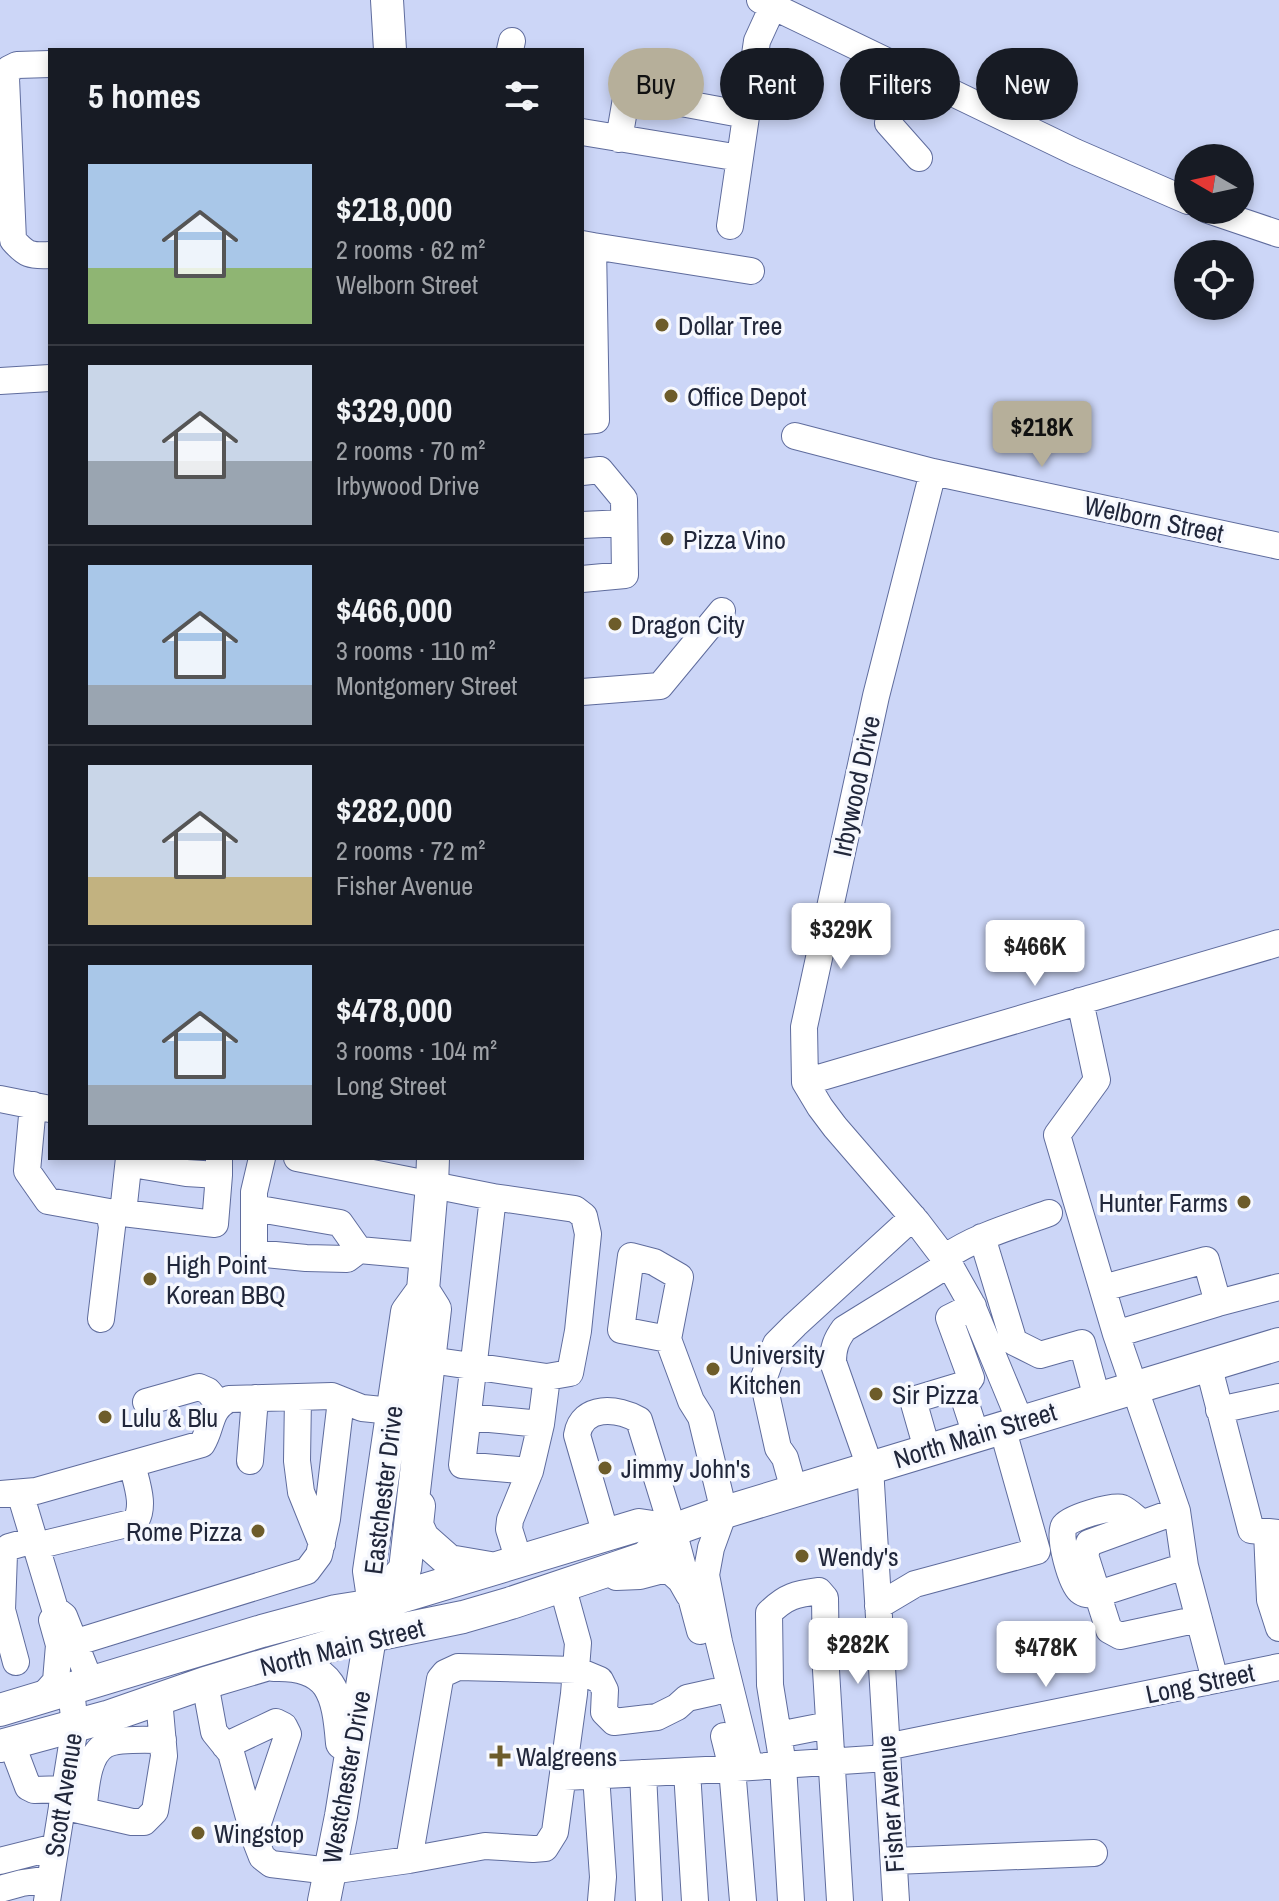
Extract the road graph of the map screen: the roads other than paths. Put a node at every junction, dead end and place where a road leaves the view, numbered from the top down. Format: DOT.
graph roads {
  1 [pos="387,0"];
  2 [pos="767,3"];
  3 [pos="803,9"];
  4 [pos="390,48"];
  5 [pos="756,48"];
  6 [pos="868,48"];
  7 [pos="48,64"];
  8 [pos="960,97"];
  9 [pos="720,110"];
  10 [pos="745,120"];
  11 [pos="889,120"];
  12 [pos="584,132"];
  13 [pos="619,139"];
  14 [pos="740,158"];
  15 [pos="919,158"];
  16 [pos="1174,195"];
  17 [pos="1249,224"];
  18 [pos="730,226"];
  19 [pos="1279,234"];
  20 [pos="587,245"];
  21 [pos="48,255"];
  22 [pos="751,271"];
  23 [pos="588,330"];
  24 [pos="588,375"];
  25 [pos="48,378"];
  26 [pos="0,381"];
  27 [pos="584,421"];
  28 [pos="795,436"];
  29 [pos="584,472"];
  30 [pos="933,472"];
  31 [pos="624,523"];
  32 [pos="584,525"];
  33 [pos="1279,546"];
  34 [pos="584,579"];
  35 [pos="722,611"];
  36 [pos="584,692"];
  37 [pos="1279,943"];
  38 [pos="1080,1001"];
  39 [pos="805,1082"];
  40 [pos="0,1099"];
  41 [pos="41,1107"];
  42 [pos="131,1160"];
  43 [pos="134,1160"];
  44 [pos="262,1160"];
  45 [pos="316,1160"];
  46 [pos="219,1167"];
  47 [pos="433,1172"];
  48 [pos="493,1197"];
  49 [pos="254,1200"];
  50 [pos="116,1212"];
  51 [pos="1049,1213"];
  52 [pos="913,1217"];
  53 [pos="982,1237"];
  54 [pos="353,1255"];
  55 [pos="426,1256"];
  56 [pos="946,1261"];
  57 [pos="1279,1287"];
  58 [pos="1103,1288"];
  59 [pos="423,1290"];
  60 [pos="1218,1303"];
  61 [pos="973,1306"];
  62 [pos="101,1319"];
  63 [pos="1116,1334"];
  64 [pos="668,1339"];
  65 [pos="1279,1344"];
  66 [pos="430,1360"];
  67 [pos="1208,1364"];
  68 [pos="474,1366"];
  69 [pos="998,1367"];
  70 [pos="547,1377"];
  71 [pos="966,1382"];
  72 [pos="1135,1386"];
  73 [pos="298,1397"];
  74 [pos="1279,1397"];
  75 [pos="255,1398"];
  76 [pos="1097,1398"];
  77 [pos="341,1400"];
  78 [pos="146,1402"];
  79 [pos="219,1404"];
  80 [pos="1219,1410"];
  81 [pos="392,1411"];
  82 [pos="468,1417"];
  83 [pos="541,1424"];
  84 [pos="999,1428"];
  85 [pos="927,1449"];
  86 [pos="250,1461"];
  87 [pos="418,1461"];
  88 [pos="132,1464"];
  89 [pos="870,1467"];
  90 [pos="530,1471"];
  91 [pos="794,1490"];
  92 [pos="10,1494"];
  93 [pos="1177,1511"];
  94 [pos="724,1512"];
  95 [pos="673,1530"];
  96 [pos="1273,1532"];
  97 [pos="606,1535"];
  98 [pos="35,1543"];
  99 [pos="322,1544"];
  100 [pos="506,1564"];
  101 [pos="1185,1566"];
  102 [pos="574,1582"];
  103 [pos="1098,1594"];
  104 [pos="693,1601"];
  105 [pos="374,1605"];
  106 [pos="878,1606"];
  107 [pos="55,1609"];
  108 [pos="164,1617"];
  109 [pos="1199,1619"];
  110 [pos="1279,1628"];
  111 [pos="370,1637"];
  112 [pos="74,1643"];
  113 [pos="179,1657"];
  114 [pos="16,1662"];
  115 [pos="266,1666"];
  116 [pos="1279,1667"];
  117 [pos="576,1670"];
  118 [pos="1215,1680"];
  119 [pos="205,1683"];
  120 [pos="68,1690"];
  121 [pos="714,1692"];
  122 [pos="159,1699"];
  123 [pos="0,1710"];
  124 [pos="829,1725"];
  125 [pos="75,1726"];
  126 [pos="778,1735"];
  127 [pos="163,1740"];
  128 [pos="6,1744"];
  129 [pos="225,1746"];
  130 [pos="887,1752"];
  131 [pos="832,1762"];
  132 [pos="783,1765"];
  133 [pos="741,1768"];
  134 [pos="687,1771"];
  135 [pos="643,1773"];
  136 [pos="596,1775"];
  137 [pos="564,1777"];
  138 [pos="70,1802"];
  139 [pos="341,1816"];
  140 [pos="254,1835"];
  141 [pos="55,1847"];
  142 [pos="1094,1853"];
  143 [pos="409,1860"];
  144 [pos="0,1861"];
  145 [pos="894,1861"];
  146 [pos="327,1886"];
  147 [pos="0,1889"];
  148 [pos="48,1890"];
  149 [pos="594,1901"];
  150 [pos="649,1901"];
  151 [pos="695,1901"];
  152 [pos="743,1901"];
  153 [pos="791,1901"];
  154 [pos="840,1901"];
  155 [pos="896,1901"];
  1 -- 4 [label="main road"];
  2 -- 3 [label="street"];
  2 -- 5 [label="street"];
  3 -- 6 [label="street"];
  7 -- 21 [label="street"];
  8 -- 16 [label="street"];
  9 -- 13 [label="street"];
  10 -- 14 [label="street"];
  11 -- 15 [label="street"];
  12 -- 13 [label="street"];
  13 -- 14 [label="street"];
  14 -- 18 [label="street"];
  17 -- 19 [label="street"];
  20 -- 22 [label="street"];
  20 -- 23 [label="street"];
  23 -- 24 [label="street"];
  24 -- 27 [label="street"];
  25 -- 26 [label="street"];
  28 -- 30 [label="street, Welborn Street"];
  29 -- 31 [label="street"];
  30 -- 33 [label="street, Welborn Street"];
  30 -- 39 [label="street, Irbywood Drive"];
  31 -- 32 [label="street"];
  31 -- 34 [label="street"];
  35 -- 36 [label="street"];
  37 -- 38 [label="street"];
  38 -- 39 [label="street"];
  38 -- 58 [label="street"];
  39 -- 52 [label="street"];
  40 -- 41 [label="street"];
  41 -- 50 [label="street"];
  42 -- 50 [label="street"];
  43 -- 46 [label="street"];
  44 -- 49 [label="street"];
  45 -- 47 [label="street"];
  46 -- 50 [label="street"];
  47 -- 48 [label="street"];
  47 -- 55 [label="main road, Eastchester Drive"];
  48 -- 68 [label="street"];
  48 -- 70 [label="street"];
  49 -- 54 [label="street"];
  49 -- 54 [label="street"];
  50 -- 62 [label="street"];
  51 -- 53 [label="street, Fisher Avenue"];
  52 -- 56 [label="street"];
  52 -- 91 [label="street"];
  53 -- 56 [label="street, Fisher Avenue"];
  53 -- 76 [label="street"];
  54 -- 55 [label="street"];
  55 -- 59 [label="main road, Eastchester Drive"];
  56 -- 61 [label="street"];
  56 -- 89 [label="street, Fisher Avenue"];
  57 -- 60 [label="street"];
  58 -- 60 [label="street"];
  58 -- 63 [label="street"];
  59 -- 66 [label="main road, Eastchester Drive"];
  59 -- 81 [label="main road, Eastchester Drive"];
  60 -- 63 [label="street"];
  61 -- 69 [label="street"];
  61 -- 71 [label="street"];
  63 -- 72 [label="street"];
  64 -- 94 [label="street"];
  65 -- 67 [label="main road, North Main Street"];
  66 -- 68 [label="street"];
  66 -- 87 [label="main road, Eastchester Drive"];
  67 -- 72 [label="main road, North Main Street"];
  67 -- 80 [label="street"];
  68 -- 70 [label="street"];
  68 -- 82 [label="street"];
  69 -- 71 [label="street"];
  69 -- 84 [label="street"];
  70 -- 83 [label="street"];
  71 -- 84 [label="street"];
  71 -- 85 [label="street"];
  72 -- 76 [label="main road, North Main Street"];
  72 -- 93 [label="street"];
  73 -- 75 [label="street"];
  73 -- 77 [label="street"];
  73 -- 99 [label="street"];
  74 -- 80 [label="street"];
  75 -- 79 [label="street"];
  75 -- 86 [label="street"];
  76 -- 84 [label="main road, North Main Street"];
  77 -- 81 [label="street"];
  77 -- 99 [label="street"];
  78 -- 79 [label="street"];
  79 -- 88 [label="street"];
  80 -- 96 [label="street"];
  81 -- 105 [label="main road, Eastchester Drive"];
  82 -- 83 [label="street"];
  82 -- 90 [label="street"];
  83 -- 90 [label="street"];
  84 -- 85 [label="main road, North Main Street"];
  84 -- 106 [label="street"];
  85 -- 89 [label="main road, North Main Street"];
  87 -- 100 [label="main road"];
  87 -- 105 [label="main road, Eastchester Drive"];
  88 -- 92 [label="street"];
  88 -- 98 [label="street"];
  89 -- 91 [label="main road, North Main Street"];
  89 -- 106 [label="street, Fisher Avenue"];
  90 -- 100 [label="street"];
  91 -- 94 [label="main road, North Main Street"];
  92 -- 98 [label="street"];
  93 -- 101 [label="street"];
  93 -- 103 [label="street"];
  94 -- 95 [label="main road, North Main Street"];
  94 -- 133 [label="street"];
  95 -- 97 [label="main road, North Main Street"];
  95 -- 97 [label="street"];
  95 -- 102 [label="main road, North Main Street"];
  95 -- 104 [label="street"];
  96 -- 110 [label="street"];
  97 -- 100 [label="main road, North Main Street"];
  98 -- 107 [label="street"];
  98 -- 114 [label="street"];
  99 -- 108 [label="street"];
  100 -- 105 [label="main road, North Main Street"];
  101 -- 103 [label="street"];
  101 -- 109 [label="street"];
  102 -- 104 [label="street"];
  102 -- 111 [label="main road, North Main Street"];
  102 -- 117 [label="street"];
  103 -- 109 [label="street"];
  104 -- 121 [label="street"];
  105 -- 111 [label="main road, Westchester Drive"];
  105 -- 113 [label="main road, North Main Street"];
  106 -- 130 [label="street, Fisher Avenue"];
  107 -- 112 [label="street, Scott Avenue"];
  107 -- 120 [label="street"];
  108 -- 112 [label="street"];
  108 -- 113 [label="street"];
  109 -- 118 [label="street"];
  111 -- 115 [label="main road, North Main Street"];
  111 -- 139 [label="main road, Westchester Drive"];
  112 -- 120 [label="street, Scott Avenue"];
  113 -- 120 [label="main road, North Main Street"];
  115 -- 119 [label="main road, North Main Street"];
  115 -- 139 [label="main road"];
  116 -- 118 [label="street, Long Street"];
  117 -- 121 [label="street"];
  117 -- 137 [label="street"];
  117 -- 143 [label="street"];
  118 -- 130 [label="street, Long Street"];
  119 -- 122 [label="main road, North Main Street"];
  119 -- 129 [label="street"];
  120 -- 123 [label="main road, North Main Street"];
  120 -- 125 [label="street, Scott Avenue"];
  121 -- 133 [label="street"];
  122 -- 125 [label="main road, North Main Street"];
  122 -- 127 [label="street"];
  124 -- 126 [label="street"];
  124 -- 126 [label="street"];
  124 -- 131 [label="street"];
  125 -- 128 [label="main road, North Main Street"];
  125 -- 138 [label="street, Scott Avenue"];
  126 -- 132 [label="street"];
  127 -- 138 [label="street"];
  127 -- 138 [label="street"];
  128 -- 138 [label="street"];
  129 -- 140 [label="street"];
  129 -- 140 [label="street"];
  130 -- 131 [label="street, Long Street"];
  130 -- 145 [label="street, Fisher Avenue"];
  131 -- 132 [label="street, Long Street"];
  131 -- 154 [label="street"];
  132 -- 133 [label="street, Long Street"];
  132 -- 153 [label="street"];
  133 -- 134 [label="street, Long Street"];
  133 -- 152 [label="street"];
  134 -- 135 [label="street, Long Street"];
  134 -- 151 [label="street"];
  135 -- 136 [label="street, Long Street"];
  135 -- 150 [label="street"];
  136 -- 137 [label="street, Long Street"];
  136 -- 149 [label="street"];
  137 -- 143 [label="street"];
  138 -- 141 [label="street, Scott Avenue"];
  139 -- 146 [label="main road, Westchester Drive"];
  140 -- 146 [label="street"];
  141 -- 144 [label="street"];
  141 -- 148 [label="street, Scott Avenue"];
  142 -- 145 [label="street"];
  143 -- 146 [label="street"];
  145 -- 155 [label="street, Fisher Avenue"];
  147 -- 148 [label="street"];
}
